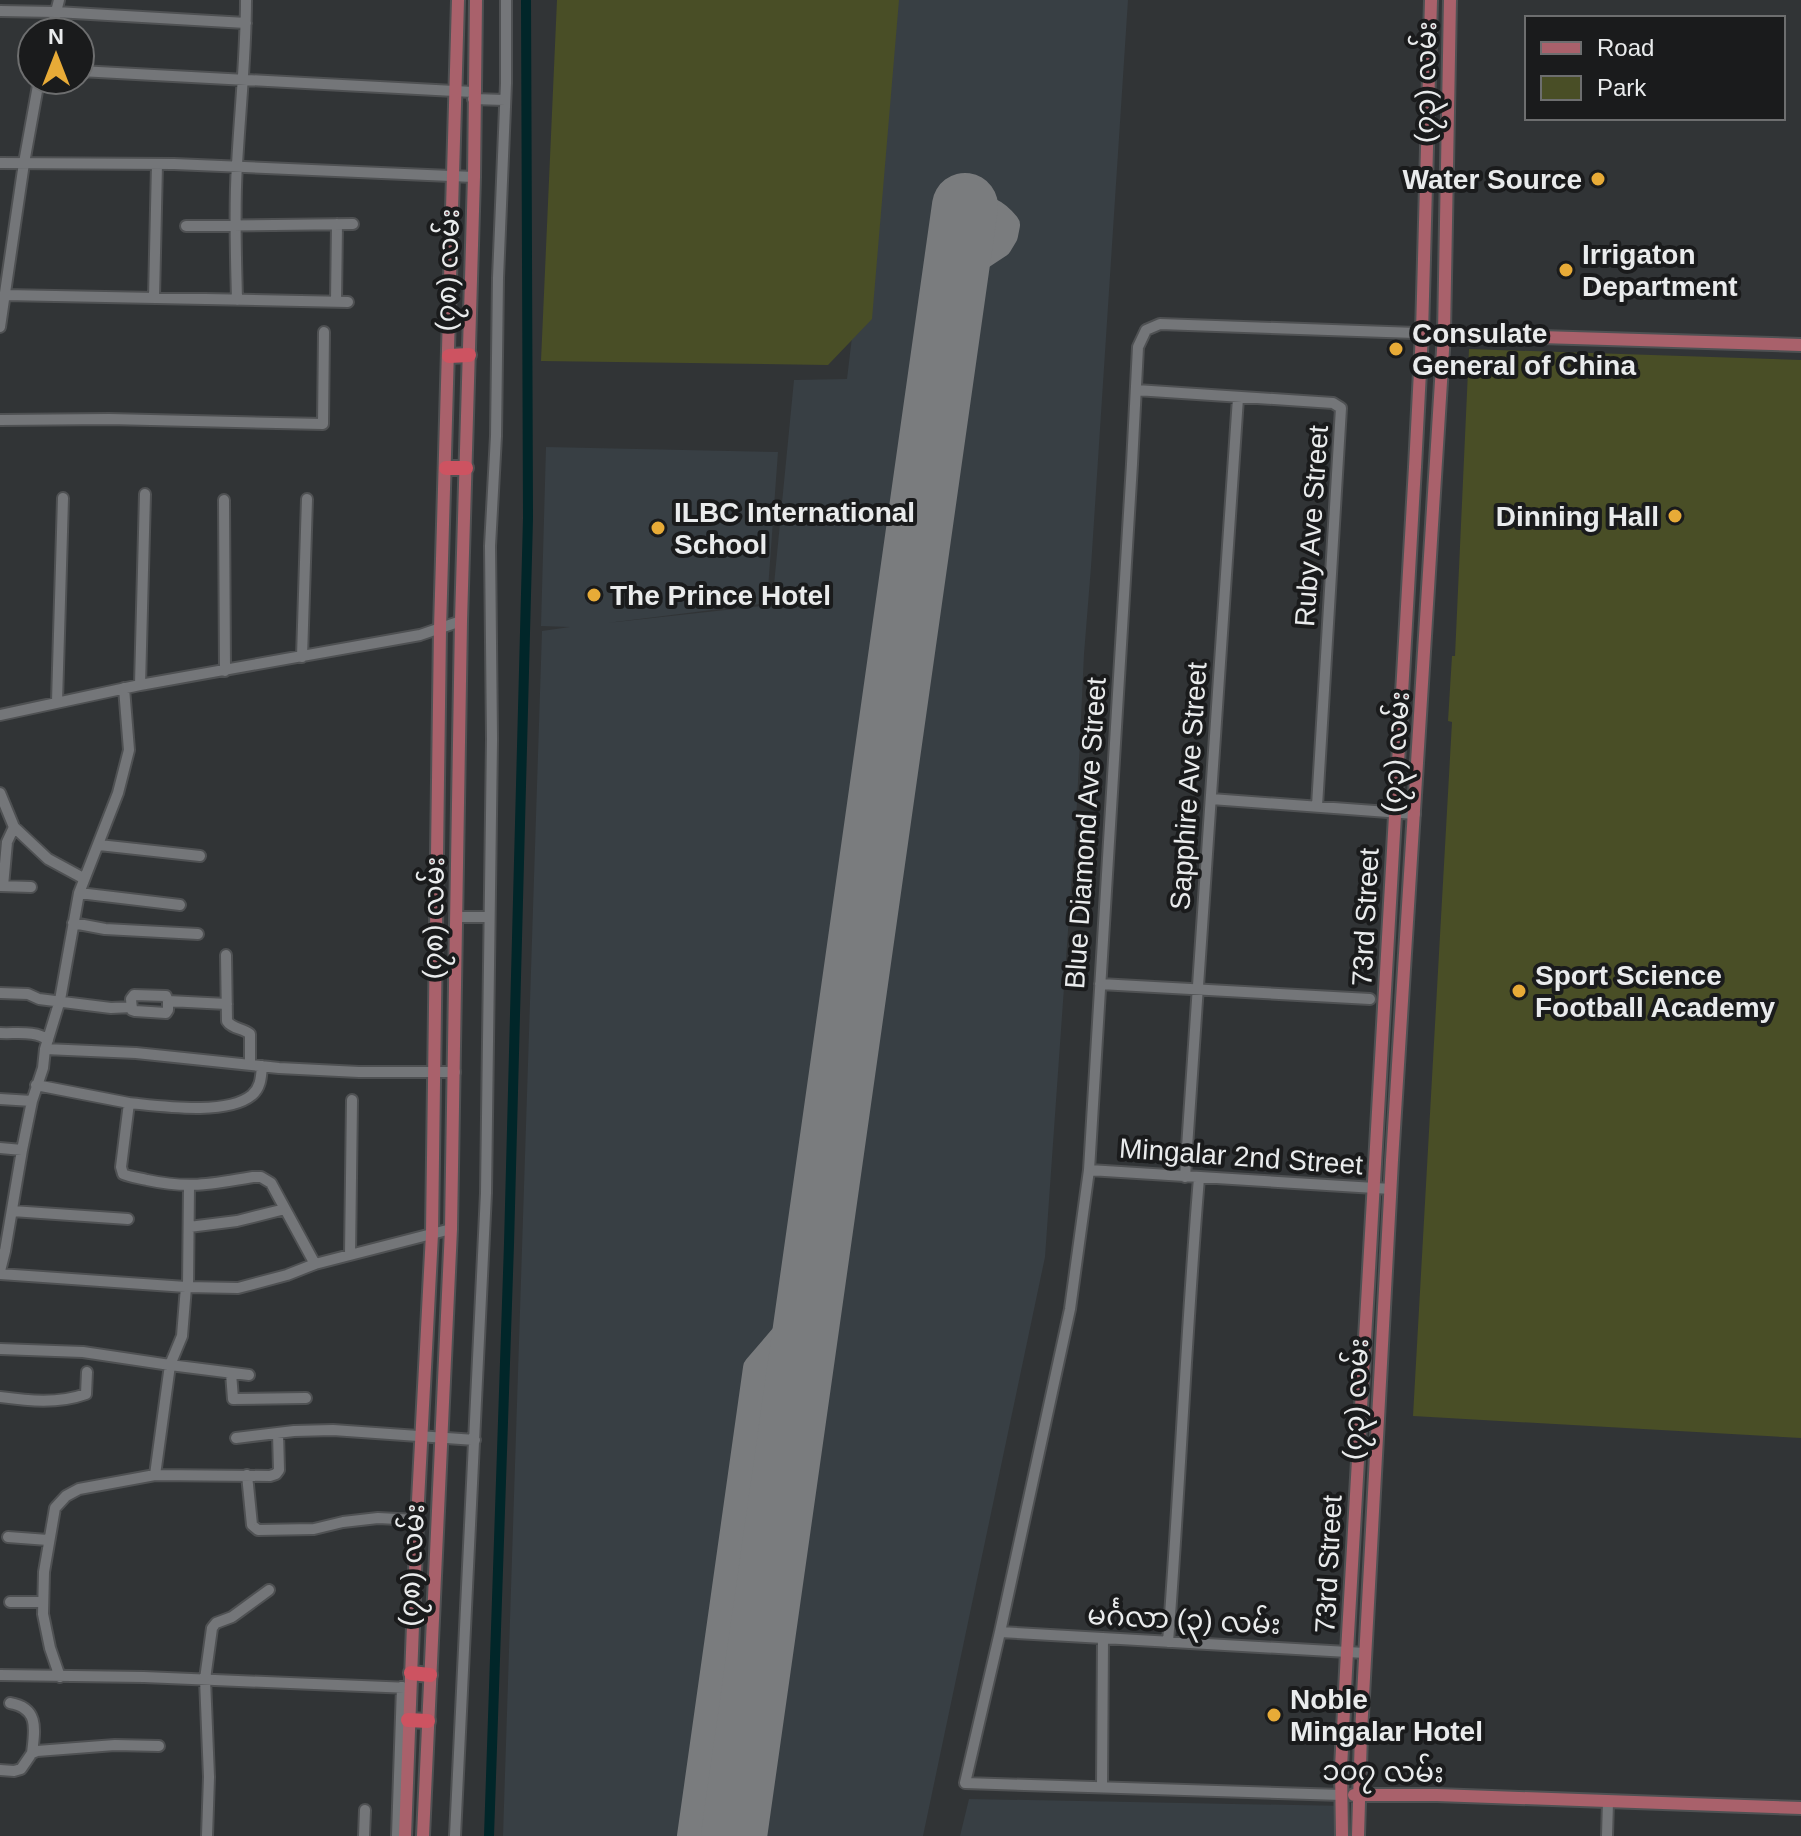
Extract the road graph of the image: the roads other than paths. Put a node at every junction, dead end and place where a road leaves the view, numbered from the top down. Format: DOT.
graph roads {
  1 [pos="59,0"];
  2 [pos="246,0"];
  3 [pos="458,0"];
  4 [pos="476,0"];
  5 [pos="506,0"];
  6 [pos="1431,0"];
  7 [pos="1450,0"];
  8 [pos="0,11"];
  9 [pos="56,12"];
  10 [pos="55,16"];
  11 [pos="246,23"];
  12 [pos="96,72"];
  13 [pos="243,80"];
  14 [pos="455,91"];
  15 [pos="36,96"];
  16 [pos="473,96"];
  17 [pos="505,100"];
  18 [pos="0,163"];
  19 [pos="24,163"];
  20 [pos="157,164"];
  21 [pos="237,167"];
  22 [pos="453,177"];
  23 [pos="474,177"];
  24 [pos="337,224"];
  25 [pos="353,224"];
  26 [pos="235,225"];
  27 [pos="186,226"];
  28 [pos="4,289"];
  29 [pos="154,298"];
  30 [pos="237,300"];
  31 [pos="0,327"];
  32 [pos="324,332"];
  33 [pos="1422,333"];
  34 [pos="1444,334"];
  35 [pos="1801,345"];
  36 [pos="469,355"];
  37 [pos="449,356"];
  38 [pos="1136,390"];
  39 [pos="1238,398"];
  40 [pos="0,420"];
  41 [pos="1415,467"];
  42 [pos="446,468"];
  43 [pos="466,468"];
  44 [pos="1436,469"];
  45 [pos="145,494"];
  46 [pos="63,498"];
  47 [pos="307,499"];
  48 [pos="224,500"];
  49 [pos="461,621"];
  50 [pos="440,629"];
  51 [pos="302,657"];
  52 [pos="225,671"];
  53 [pos="140,685"];
  54 [pos="124,688"];
  55 [pos="57,702"];
  56 [pos="0,715"];
  57 [pos="0,793"];
  58 [pos="1211,799"];
  59 [pos="1317,806"];
  60 [pos="1395,812"];
  61 [pos="1415,814"];
  62 [pos="14,827"];
  63 [pos="99,845"];
  64 [pos="200,856"];
  65 [pos="83,878"];
  66 [pos="1,886"];
  67 [pos="31,887"];
  68 [pos="79,893"];
  69 [pos="180,905"];
  70 [pos="457,917"];
  71 [pos="489,917"];
  72 [pos="73,923"];
  73 [pos="198,934"];
  74 [pos="226,955"];
  75 [pos="1100,984"];
  76 [pos="1198,989"];
  77 [pos="0,993"];
  78 [pos="1370,999"];
  79 [pos="60,1000"];
  80 [pos="168,1001"];
  81 [pos="227,1004"];
  82 [pos="132,1007"];
  83 [pos="0,1033"];
  84 [pos="47,1045"];
  85 [pos="250,1065"];
  86 [pos="262,1066"];
  87 [pos="434,1071"];
  88 [pos="455,1072"];
  89 [pos="36,1085"];
  90 [pos="0,1099"];
  91 [pos="352,1100"];
  92 [pos="32,1101"];
  93 [pos="129,1103"];
  94 [pos="0,1148"];
  95 [pos="22,1150"];
  96 [pos="1089,1170"];
  97 [pos="1185,1177"];
  98 [pos="1199,1178"];
  99 [pos="189,1186"];
  100 [pos="1374,1188"];
  101 [pos="1391,1189"];
  102 [pos="285,1209"];
  103 [pos="12,1211"];
  104 [pos="128,1219"];
  105 [pos="189,1227"];
  106 [pos="451,1229"];
  107 [pos="432,1234"];
  108 [pos="3,1250"];
  109 [pos="350,1255"];
  110 [pos="315,1264"];
  111 [pos="0,1273"];
  112 [pos="187,1287"];
  113 [pos="0,1349"];
  114 [pos="170,1365"];
  115 [pos="87,1372"];
  116 [pos="231,1373"];
  117 [pos="249,1375"];
  118 [pos="0,1397"];
  119 [pos="306,1398"];
  120 [pos="278,1433"];
  121 [pos="422,1436"];
  122 [pos="441,1437"];
  123 [pos="236,1438"];
  124 [pos="475,1440"];
  125 [pos="155,1475"];
  126 [pos="247,1475"];
  127 [pos="417,1520"];
  128 [pos="8,1537"];
  129 [pos="48,1540"];
  130 [pos="269,1590"];
  131 [pos="10,1602"];
  132 [pos="43,1602"];
  133 [pos="1000,1632"];
  134 [pos="1103,1638"];
  135 [pos="1168,1642"];
  136 [pos="1347,1652"];
  137 [pos="1365,1653"];
  138 [pos="0,1675"];
  139 [pos="430,1675"];
  140 [pos="60,1677"];
  141 [pos="205,1679"];
  142 [pos="408,1683"];
  143 [pos="10,1703"];
  144 [pos="408,1720"];
  145 [pos="428,1721"];
  146 [pos="159,1746"];
  147 [pos="32,1753"];
  148 [pos="0,1770"];
  149 [pos="965,1783"];
  150 [pos="1102,1787"];
  151 [pos="1342,1795"];
  152 [pos="1359,1795"];
  153 [pos="1608,1802"];
  154 [pos="1801,1808"];
  155 [pos="365,1810"];
  156 [pos="207,1836"];
  157 [pos="364,1836"];
  158 [pos="397,1836"];
  159 [pos="405,1836"];
  160 [pos="423,1836"];
  161 [pos="455,1836"];
  162 [pos="1342,1836"];
  163 [pos="1358,1836"];
  164 [pos="1607,1836"];
  1 -- 9 [label="street"];
  2 -- 11 [label="street"];
  3 -- 14 [label="main road, (၇၈) လမ်း"];
  4 -- 16 [label="main road, (၇၈) လမ်း"];
  5 -- 17 [label="street"];
  6 -- 33 [label="main road, 73rd Street"];
  7 -- 34 [label="main road, (၇၃) လမ်း"];
  8 -- 9 [label="street"];
  9 -- 10 [label="street"];
  9 -- 11 [label="street"];
  11 -- 13 [label="street"];
  12 -- 13 [label="street"];
  13 -- 14 [label="street"];
  13 -- 21 [label="street"];
  14 -- 16 [label="street"];
  14 -- 22 [label="main road, (၇၈) လမ်း"];
  15 -- 19 [label="street"];
  16 -- 17 [label="street"];
  16 -- 23 [label="main road, (၇၈) လမ်း"];
  17 -- 71 [label="street"];
  18 -- 19 [label="street"];
  19 -- 20 [label="street"];
  19 -- 28 [label="street"];
  20 -- 21 [label="street"];
  20 -- 29 [label="street"];
  21 -- 22 [label="street"];
  21 -- 26 [label="street"];
  22 -- 23 [label="street"];
  22 -- 37 [label="main road, (၇၈) လမ်း"];
  23 -- 36 [label="main road, (၇၈) လမ်း"];
  24 -- 25 [label="street"];
  24 -- 26 [label="street"];
  24 -- 30 [label="street"];
  26 -- 27 [label="street"];
  26 -- 30 [label="street"];
  28 -- 29 [label="street"];
  28 -- 31 [label="street"];
  29 -- 30 [label="street"];
  32 -- 40 [label="street"];
  33 -- 34 [label="street, Blue Diamond Ave Street"];
  33 -- 38 [label="street, Blue Diamond Ave Street"];
  33 -- 41 [label="main road, 73rd Street"];
  34 -- 35 [label="main road"];
  34 -- 44 [label="main road, (၇၃) လမ်း"];
  36 -- 37 [label="highway"];
  36 -- 43 [label="main road, (၇၈) လမ်း"];
  37 -- 42 [label="main road, (၇၈) လမ်း"];
  38 -- 39 [label="street, Ruby Ave Street"];
  38 -- 75 [label="street, Blue Diamond Ave Street"];
  39 -- 58 [label="street, Sapphire Ave Street"];
  39 -- 59 [label="street, Ruby Ave Street"];
  41 -- 44 [label="main road"];
  41 -- 60 [label="main road, 73rd Street"];
  42 -- 43 [label="highway"];
  42 -- 50 [label="main road, (၇၈) လမ်း"];
  43 -- 49 [label="main road, (၇၈) လမ်း"];
  44 -- 61 [label="main road, (၇၃) လမ်း"];
  45 -- 53 [label="street"];
  46 -- 55 [label="street"];
  47 -- 51 [label="street"];
  48 -- 52 [label="street"];
  49 -- 50 [label="street"];
  49 -- 70 [label="main road, (၇၈) လမ်း"];
  50 -- 51 [label="street"];
  50 -- 87 [label="main road, (၇၈) လမ်း"];
  51 -- 52 [label="street"];
  52 -- 53 [label="street"];
  53 -- 54 [label="street"];
  54 -- 55 [label="street"];
  54 -- 63 [label="street"];
  55 -- 56 [label="street"];
  57 -- 62 [label="street"];
  58 -- 59 [label="street"];
  58 -- 76 [label="street, Sapphire Ave Street"];
  59 -- 60 [label="street"];
  60 -- 61 [label="street"];
  60 -- 100 [label="main road, 73rd Street"];
  61 -- 101 [label="main road, (၇၃) လမ်း"];
  62 -- 65 [label="street"];
  62 -- 66 [label="street"];
  63 -- 64 [label="street"];
  63 -- 65 [label="street"];
  65 -- 68 [label="street"];
  66 -- 67 [label="street"];
  68 -- 69 [label="street"];
  68 -- 72 [label="street"];
  70 -- 71 [label="street"];
  70 -- 88 [label="main road, (၇၈) လမ်း"];
  71 -- 124 [label="street"];
  72 -- 73 [label="street"];
  72 -- 79 [label="street"];
  74 -- 81 [label="street"];
  75 -- 76 [label="street"];
  75 -- 96 [label="street, Blue Diamond Ave Street"];
  76 -- 78 [label="street"];
  76 -- 97 [label="street, Sapphire Ave Street"];
  77 -- 79 [label="street"];
  79 -- 82 [label="street"];
  79 -- 84 [label="street"];
  80 -- 81 [label="street"];
  80 -- 82 [label="street"];
  80 -- 82 [label="street"];
  81 -- 85 [label="street"];
  83 -- 84 [label="street"];
  84 -- 85 [label="street"];
  84 -- 89 [label="street"];
  85 -- 86 [label="street"];
  86 -- 87 [label="street"];
  86 -- 93 [label="street"];
  87 -- 88 [label="street"];
  87 -- 107 [label="main road, (၇၈) လမ်း"];
  88 -- 106 [label="main road, (၇၈) လမ်း"];
  89 -- 92 [label="street"];
  89 -- 93 [label="street"];
  90 -- 92 [label="street"];
  91 -- 109 [label="street"];
  92 -- 95 [label="street"];
  93 -- 99 [label="street"];
  94 -- 95 [label="street"];
  95 -- 103 [label="street"];
  96 -- 97 [label="street, Mingalar 2nd Street"];
  96 -- 133 [label="street, Blue Diamond Ave Street"];
  97 -- 98 [label="street, Mingalar 2nd Street"];
  98 -- 100 [label="street, Mingalar 2nd Street"];
  98 -- 135 [label="street"];
  99 -- 102 [label="street"];
  99 -- 105 [label="street"];
  100 -- 101 [label="street, Mingalar 2nd Street"];
  100 -- 136 [label="main road, 73rd Street"];
  101 -- 137 [label="main road, (၇၃) လမ်း"];
  102 -- 105 [label="street"];
  102 -- 110 [label="street"];
  103 -- 104 [label="street"];
  103 -- 108 [label="street"];
  105 -- 112 [label="street"];
  106 -- 107 [label="street"];
  106 -- 122 [label="main road, (၇၈) လမ်း"];
  107 -- 109 [label="street"];
  107 -- 121 [label="main road, (၇၈) လမ်း"];
  108 -- 111 [label="street"];
  109 -- 110 [label="street"];
  110 -- 112 [label="street"];
  111 -- 112 [label="street"];
  112 -- 114 [label="street"];
  113 -- 114 [label="street"];
  114 -- 116 [label="street"];
  114 -- 125 [label="street"];
  115 -- 118 [label="street"];
  116 -- 117 [label="street"];
  116 -- 119 [label="street"];
  120 -- 121 [label="street"];
  120 -- 123 [label="street"];
  120 -- 126 [label="street"];
  121 -- 122 [label="street"];
  121 -- 127 [label="main road, (၇၈) လမ်း"];
  122 -- 124 [label="street"];
  122 -- 139 [label="main road, (၇၈) လမ်း"];
  124 -- 161 [label="street"];
  125 -- 126 [label="street"];
  125 -- 129 [label="street"];
  126 -- 127 [label="street"];
  127 -- 142 [label="main road, (၇၈) လမ်း"];
  128 -- 129 [label="street"];
  129 -- 132 [label="street"];
  130 -- 141 [label="street"];
  131 -- 132 [label="street"];
  132 -- 140 [label="street"];
  133 -- 134 [label="street, မင်္ဂလာ (၃) လမ်း"];
  133 -- 149 [label="street, Blue Diamond Ave Street"];
  134 -- 135 [label="street, မင်္ဂလာ (၃) လမ်း"];
  134 -- 150 [label="street"];
  135 -- 136 [label="street, မင်္ဂလာ (၃) လမ်း"];
  136 -- 137 [label="street, မင်္ဂလာ (၃) လမ်း"];
  136 -- 151 [label="main road, 73rd Street"];
  137 -- 152 [label="main road, (၇၃) လမ်း"];
  138 -- 140 [label="street"];
  139 -- 142 [label="highway"];
  139 -- 145 [label="main road, (၇၈) လမ်း"];
  140 -- 141 [label="street"];
  141 -- 142 [label="street"];
  141 -- 156 [label="street"];
  142 -- 144 [label="main road, (၇၈) လမ်း"];
  142 -- 158 [label="street"];
  143 -- 147 [label="street"];
  144 -- 145 [label="highway"];
  144 -- 159 [label="main road, (၇၈) လမ်း"];
  145 -- 160 [label="main road, (၇၈) လမ်း"];
  146 -- 147 [label="street"];
  147 -- 148 [label="street"];
  149 -- 150 [label="street, ၁၀၇ လမ်း"];
  150 -- 151 [label="street, ၁၀၇ လမ်း"];
  151 -- 152 [label="main road, ၁၀၇ လမ်း"];
  151 -- 162 [label="main road, 73rd Street"];
  152 -- 153 [label="main road, ၁၀၇ လမ်း"];
  152 -- 163 [label="main road"];
  153 -- 154 [label="main road, ၁၀၇ လမ်း"];
  153 -- 164 [label="street"];
  155 -- 157 [label="street"];
}
